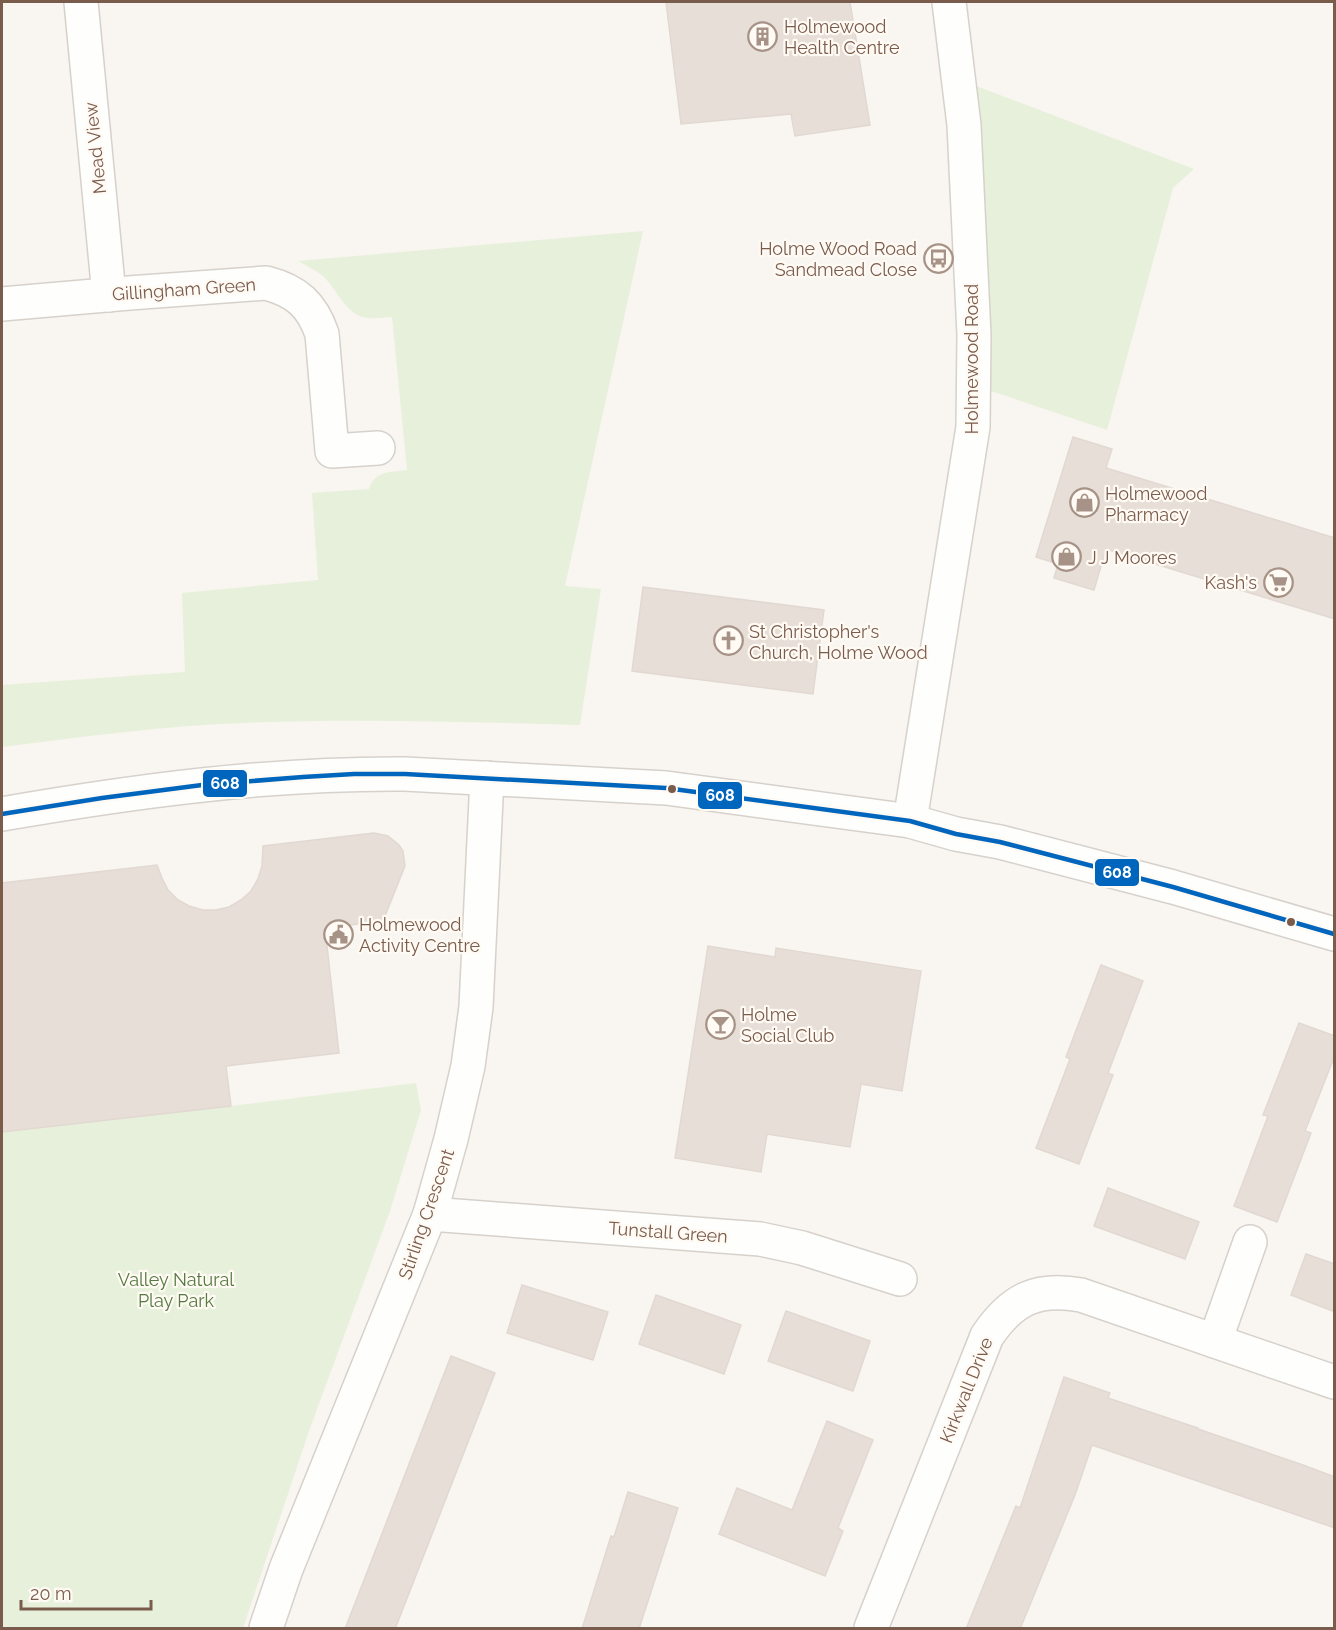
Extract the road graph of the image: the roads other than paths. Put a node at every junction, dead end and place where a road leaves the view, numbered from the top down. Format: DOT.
graph roads {
  1 [pos="81,2"];
  2 [pos="949,2"];
  3 [pos="109,295"];
  4 [pos="2,304"];
  5 [pos="378,448"];
  6 [pos="486,778"];
  7 [pos="2,814"];
  8 [pos="909,821"];
  9 [pos="1335,934"];
  10 [pos="430,1214"];
  11 [pos="1251,1242"];
  12 [pos="900,1279"];
  13 [pos="1215,1341"];
  14 [pos="1335,1382"];
  15 [pos="266,1629"];
  16 [pos="871,1629"];
  1 -- 3 [label="street, Mead View"];
  2 -- 8 [label="street, Holmewood Road"];
  3 -- 4 [label="street, Gillingham Green"];
  3 -- 5 [label="street, Gillingham Green"];
  6 -- 7 [label="street"];
  6 -- 8 [label="street"];
  6 -- 10 [label="street, Stirling Crescent"];
  8 -- 9 [label="street"];
  10 -- 12 [label="street, Tunstall Green"];
  10 -- 15 [label="street, Stirling Crescent"];
  11 -- 13 [label="street"];
  13 -- 14 [label="street, Kirkwall Drive"];
  13 -- 16 [label="street, Kirkwall Drive"];
}
